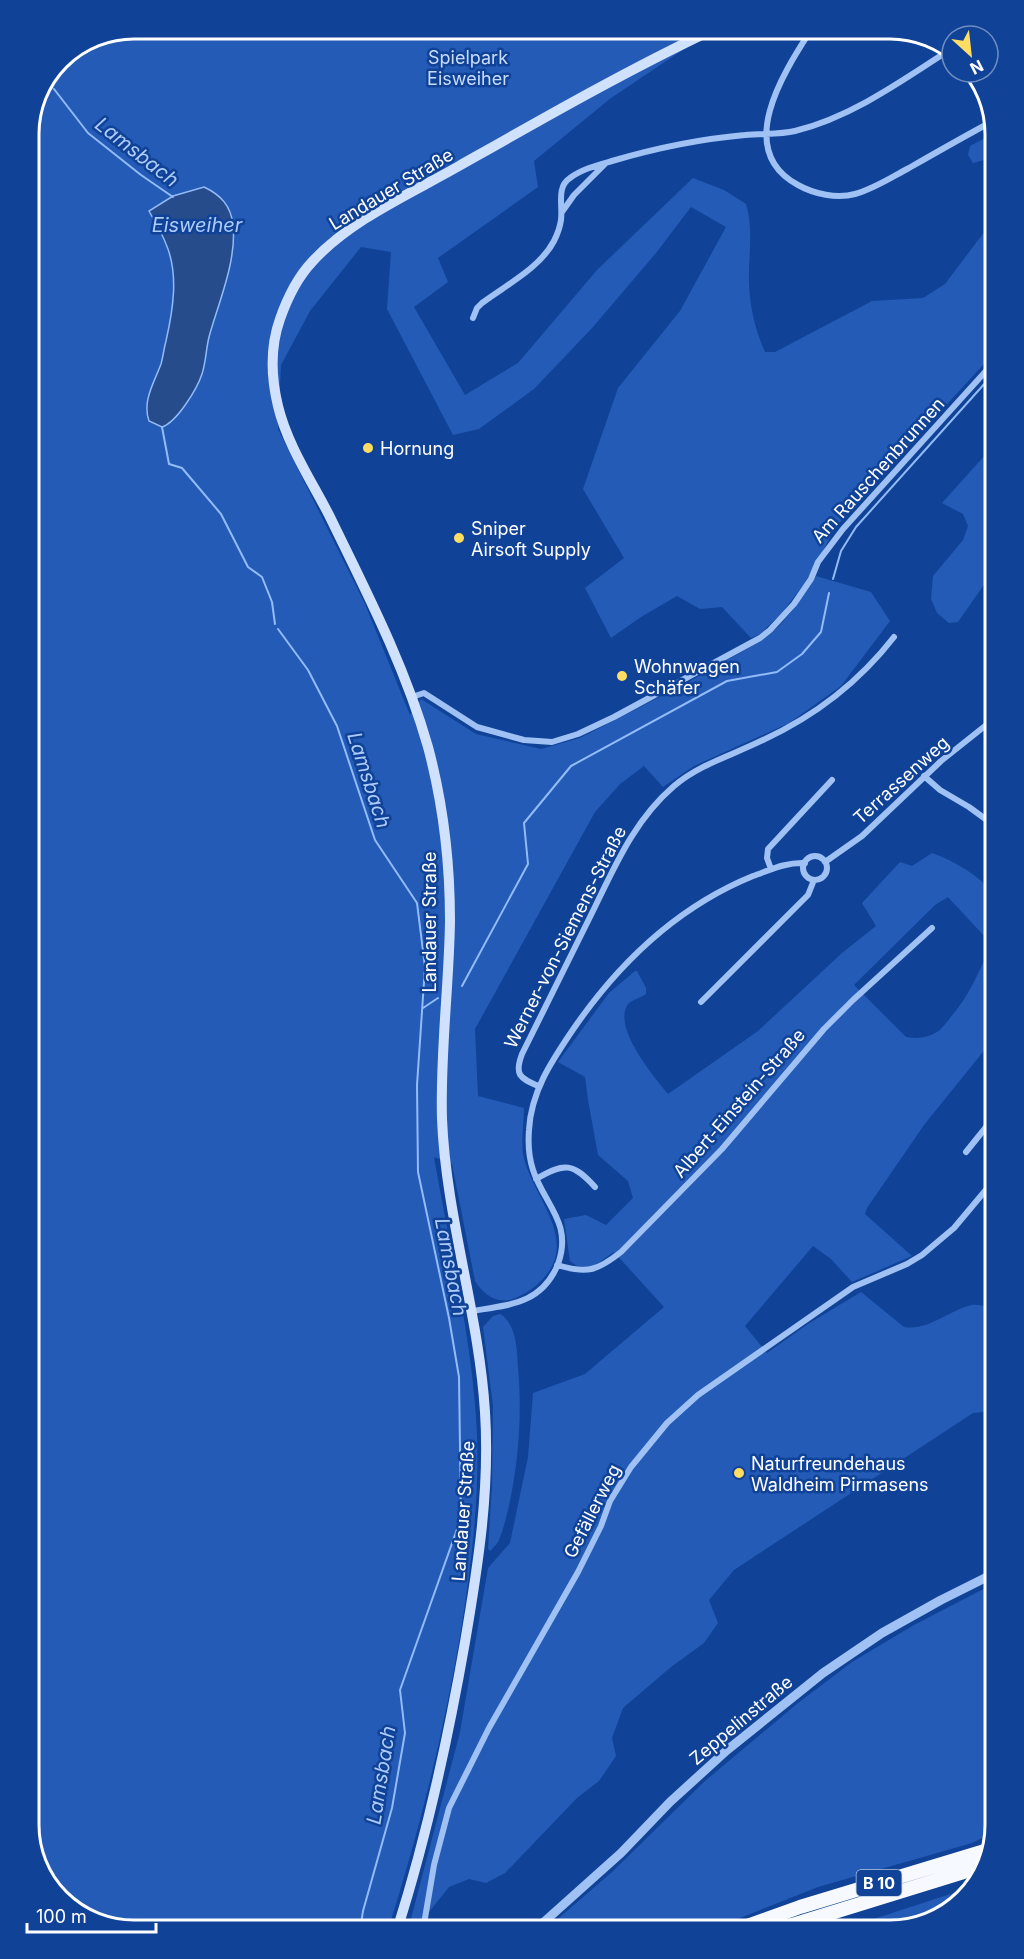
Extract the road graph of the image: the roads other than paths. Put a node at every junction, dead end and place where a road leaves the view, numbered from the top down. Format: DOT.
graph roads {
  1 [pos="693,39"];
  2 [pos="805,39"];
  3 [pos="940,56"];
  4 [pos="984,126"];
  5 [pos="766,134"];
  6 [pos="605,163"];
  7 [pos="561,213"];
  8 [pos="473,318"];
  9 [pos="985,373"];
  10 [pos="894,637"];
  11 [pos="412,697"];
  12 [pos="985,727"];
  13 [pos="924,776"];
  14 [pos="832,780"];
  15 [pos="985,818"];
  16 [pos="825,862"];
  17 [pos="805,863"];
  18 [pos="771,869"];
  19 [pos="814,880"];
  20 [pos="932,928"];
  21 [pos="701,1002"];
  22 [pos="538,1086"];
  23 [pos="985,1129"];
  24 [pos="966,1152"];
  25 [pos="536,1179"];
  26 [pos="595,1187"];
  27 [pos="985,1192"];
  28 [pos="557,1264"];
  29 [pos="472,1311"];
  30 [pos="985,1578"];
  31 [pos="982,1847"];
  32 [pos="981,1852"];
  33 [pos="957,1859"];
  34 [pos="974,1869"];
  35 [pos="400,1920"];
  36 [pos="425,1920"];
  37 [pos="546,1920"];
  38 [pos="764,1920"];
  39 [pos="808,1920"];
  1 -- 11 [label="main road, Landauer Straße"];
  2 -- 5 [label="street"];
  3 -- 5 [label="street"];
  4 -- 5 [label="street"];
  5 -- 6 [label="street"];
  6 -- 7 [label="street"];
  6 -- 7 [label="street"];
  7 -- 8 [label="street"];
  9 -- 11 [label="street, Am Rauschenbrunnen"];
  10 -- 22 [label="street, Werner-von-Siemens-Straße"];
  11 -- 29 [label="main road, Landauer Straße"];
  12 -- 13 [label="street, Terrassenweg"];
  13 -- 15 [label="street"];
  13 -- 16 [label="street, Terrassenweg"];
  14 -- 18 [label="street"];
  16 -- 17 [label="street"];
  16 -- 19 [label="street"];
  17 -- 18 [label="street"];
  17 -- 19 [label="street"];
  18 -- 22 [label="street"];
  19 -- 21 [label="street"];
  20 -- 28 [label="street, Albert-Einstein-Straße"];
  22 -- 25 [label="street"];
  23 -- 24 [label="street"];
  25 -- 26 [label="street"];
  25 -- 28 [label="street"];
  27 -- 36 [label="street, Gefällerweg"];
  28 -- 29 [label="street"];
  29 -- 35 [label="main road, Landauer Straße"];
  30 -- 37 [label="street, Zeppelinstraße"];
  31 -- 33 [label="highway"];
  32 -- 33 [label="highway, B 10"];
  33 -- 38 [label="highway, B 10"];
  34 -- 39 [label="highway, B 10"];
}
